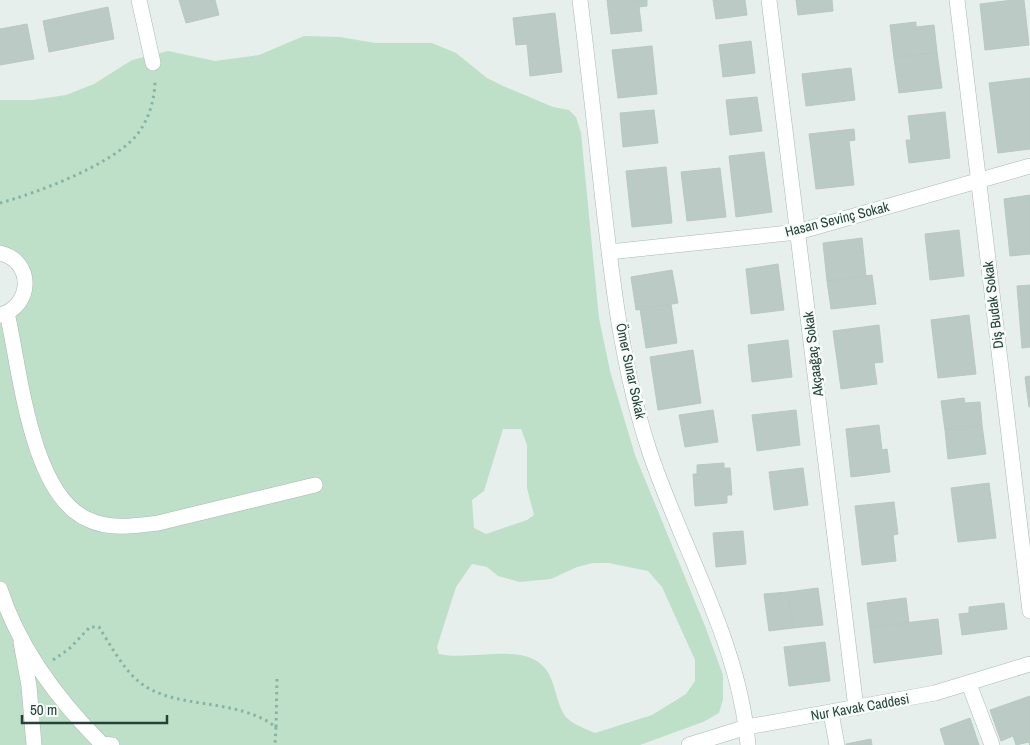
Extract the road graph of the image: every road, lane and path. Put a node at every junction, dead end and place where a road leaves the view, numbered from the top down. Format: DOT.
graph roads {
  1 [pos="139,0"];
  2 [pos="580,0"];
  3 [pos="769,0"];
  4 [pos="956,0"];
  5 [pos="153,63"];
  6 [pos="1030,166"];
  7 [pos="978,180"];
  8 [pos="0,203"];
  9 [pos="798,232"];
  10 [pos="609,252"];
  11 [pos="0,253"];
  12 [pos="4,314"];
  13 [pos="315,485"];
  14 [pos="0,589"];
  15 [pos="1030,611"];
  16 [pos="19,632"];
  17 [pos="1030,664"];
  18 [pos="39,666"];
  19 [pos="277,678"];
  20 [pos="969,684"];
  21 [pos="856,708"];
  22 [pos="831,713"];
  23 [pos="747,727"];
  24 [pos="276,728"];
  25 [pos="695,744"];
  26 [pos="34,745"];
  27 [pos="105,745"];
  28 [pos="276,745"];
  29 [pos="748,745"];
  30 [pos="837,745"];
  31 [pos="992,745"];
  1 -- 5 [label="street"];
  2 -- 10 [label="street, Ömer Sunar Sokak"];
  3 -- 9 [label="street, Akçaağaç Sokak"];
  4 -- 7 [label="street, Diş Budak Sokak"];
  5 -- 8 [label="path"];
  6 -- 7 [label="street, Hasan Sevinç Sokak"];
  7 -- 9 [label="street, Hasan Sevinç Sokak"];
  7 -- 15 [label="street, Diş Budak Sokak"];
  9 -- 10 [label="street, Hasan Sevinç Sokak"];
  9 -- 21 [label="street, Akçaağaç Sokak"];
  10 -- 23 [label="street, Ömer Sunar Sokak"];
  11 -- 12 [label="street"];
  12 -- 13 [label="street"];
  14 -- 16 [label="street"];
  16 -- 18 [label="street"];
  16 -- 26 [label="street"];
  17 -- 20 [label="street, Nur Kavak Caddesi"];
  18 -- 24 [label="path"];
  18 -- 27 [label="street"];
  19 -- 24 [label="path"];
  20 -- 21 [label="street, Nur Kavak Caddesi"];
  20 -- 31 [label="street"];
  21 -- 22 [label="street, Nur Kavak Caddesi"];
  22 -- 23 [label="street, Nur Kavak Caddesi"];
  22 -- 30 [label="street"];
  23 -- 25 [label="street, Nur Kavak Caddesi"];
  23 -- 29 [label="street, Ömer Sunar Sokak"];
  24 -- 28 [label="path"];
}
